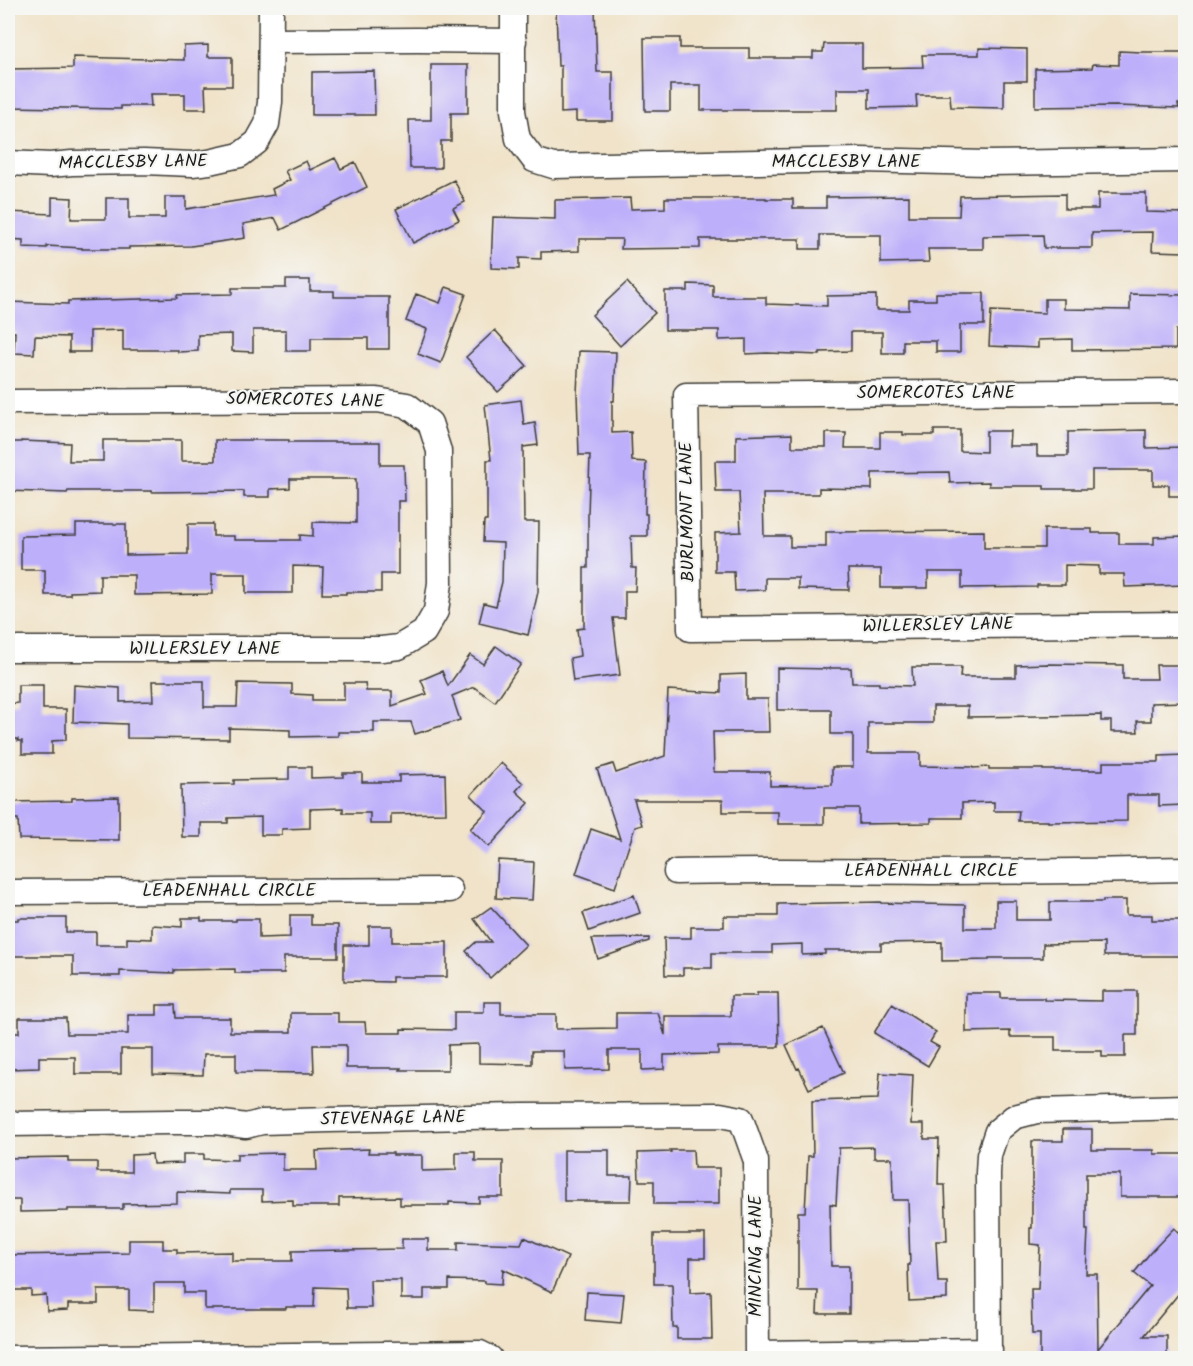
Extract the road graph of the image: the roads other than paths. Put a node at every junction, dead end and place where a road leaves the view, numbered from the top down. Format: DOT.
graph roads {
  1 [pos="271,8"];
  2 [pos="513,8"];
  3 [pos="271,41"];
  4 [pos="514,41"];
  5 [pos="1185,160"];
  6 [pos="8,163"];
  7 [pos="1185,391"];
  8 [pos="686,395"];
  9 [pos="8,402"];
  10 [pos="1185,624"];
  11 [pos="690,629"];
  12 [pos="402,645"];
  13 [pos="8,650"];
  14 [pos="1185,869"];
  15 [pos="676,872"];
  16 [pos="450,890"];
  17 [pos="8,892"];
  18 [pos="1185,1107"];
  19 [pos="8,1124"];
  20 [pos="753,1154"];
  21 [pos="990,1354"];
  22 [pos="757,1356"];
  23 [pos="8,1358"];
  24 [pos="490,1359"];
  1 -- 3 [label="street, MACCLESBY LANE"];
  2 -- 4 [label="street"];
  3 -- 4 [label="street"];
  3 -- 6 [label="street, MACCLESBY LANE"];
  4 -- 5 [label="street, MACCLESBY LANE"];
  7 -- 8 [label="street, SOMERCOTES LANE"];
  8 -- 11 [label="street, BURLMONT LANE"];
  9 -- 12 [label="street, SOMERCOTES LANE"];
  10 -- 11 [label="street, WILLERSLEY LANE"];
  12 -- 13 [label="street, WILLERSLEY LANE"];
  14 -- 15 [label="street, LEADENHALL CIRCLE"];
  16 -- 17 [label="street, LEADENHALL CIRCLE"];
  18 -- 21 [label="street"];
  19 -- 20 [label="street, STEVENAGE LANE"];
  20 -- 22 [label="street, MINCING LANE"];
  21 -- 22 [label="street"];
  23 -- 24 [label="street"];
}
